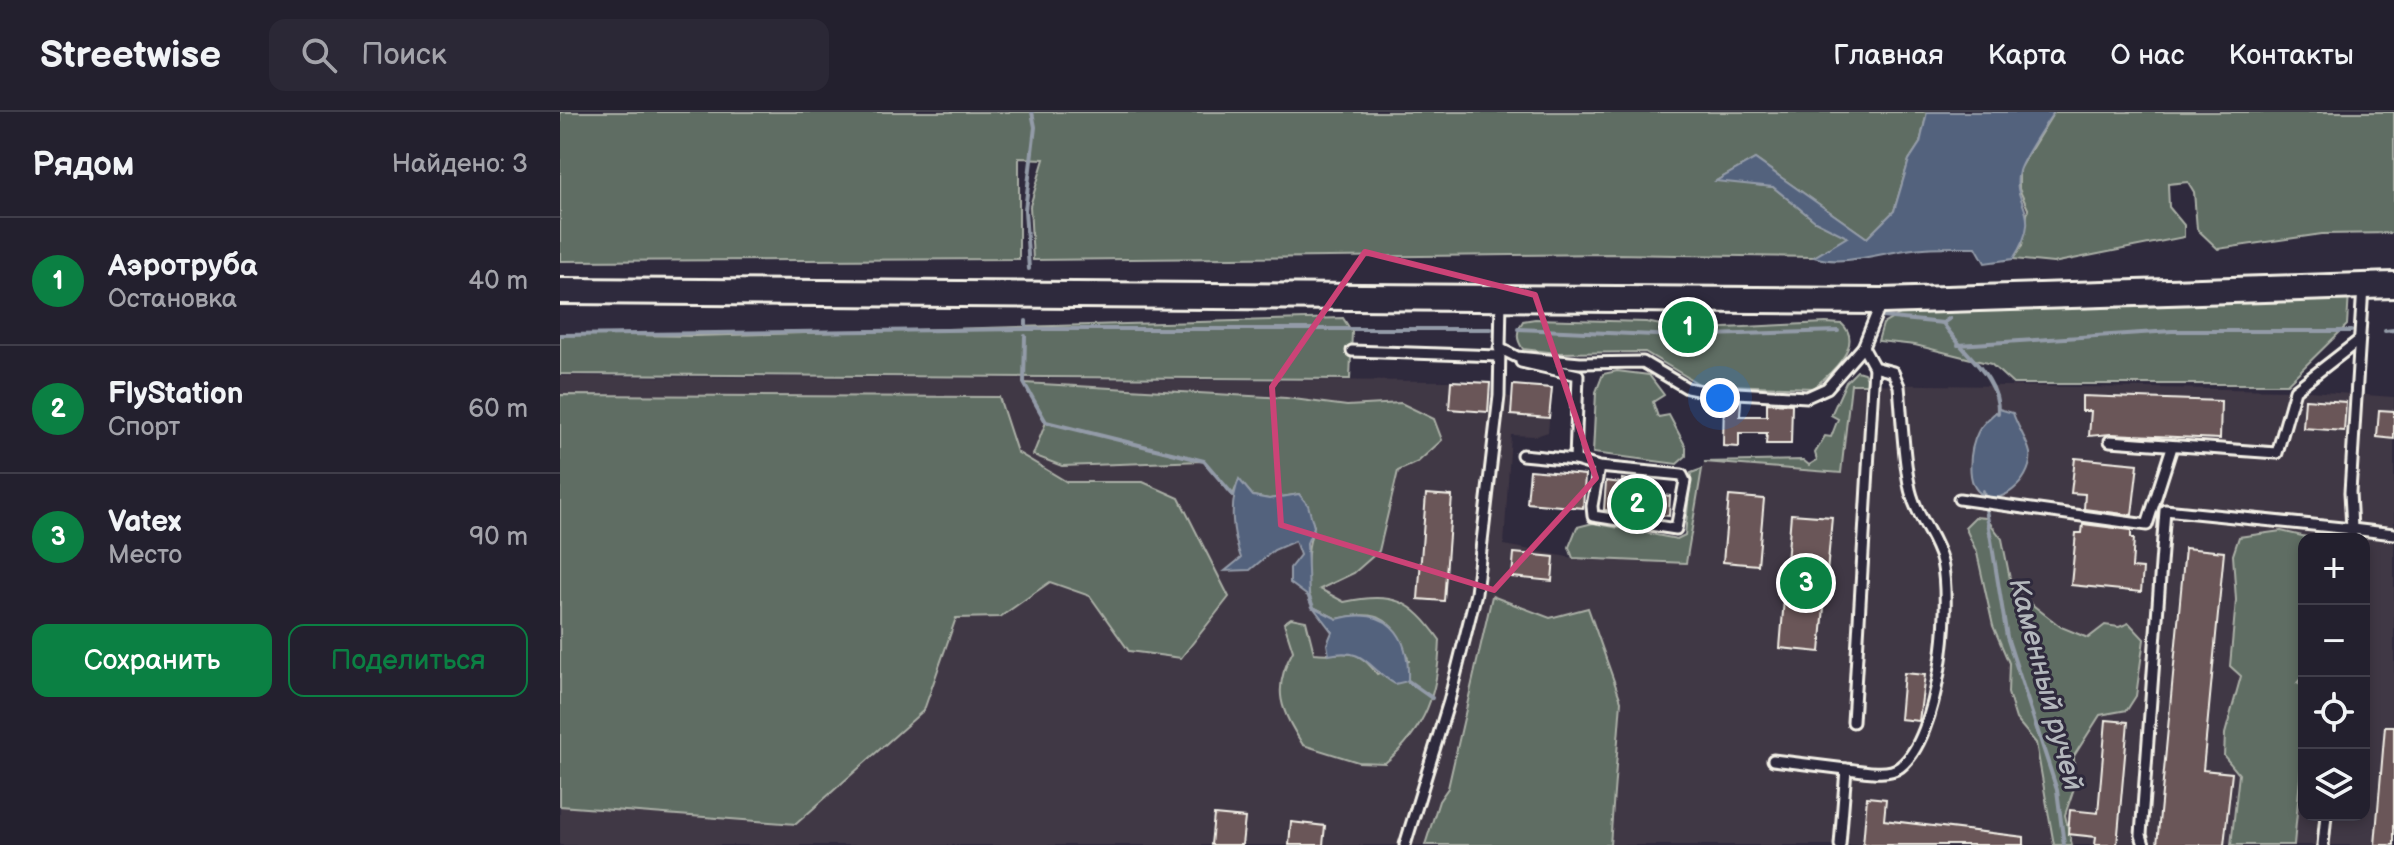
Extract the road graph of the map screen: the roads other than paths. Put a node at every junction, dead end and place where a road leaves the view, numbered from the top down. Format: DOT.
graph roads {
  1 [pos="2363,285"];
  2 [pos="2394,285"];
  3 [pos="560,291"];
  4 [pos="1501,299"];
  5 [pos="1882,301"];
  6 [pos="2358,341"];
  7 [pos="1863,347"];
  8 [pos="1352,351"];
  9 [pos="1499,352"];
  10 [pos="1517,357"];
  11 [pos="1580,363"];
  12 [pos="1874,367"];
  13 [pos="1581,380"];
  14 [pos="2110,441"];
  15 [pos="2172,447"];
  16 [pos="1522,455"];
  17 [pos="1575,460"];
  18 [pos="1599,467"];
  19 [pos="1959,499"];
  20 [pos="2344,533"];
  21 [pos="2352,533"];
  22 [pos="2370,534"];
  23 [pos="2394,534"];
  24 [pos="1853,722"];
  25 [pos="1773,760"];
  26 [pos="1846,769"];
  27 [pos="2325,821"];
  28 [pos="1405,845"];
  29 [pos="1840,845"];
  30 [pos="2144,845"];
  31 [pos="2323,845"];
  1 -- 2 [label="main road"];
  1 -- 5 [label="main road"];
  1 -- 6 [label="lane"];
  3 -- 4 [label="main road"];
  4 -- 5 [label="main road"];
  4 -- 9 [label="lane"];
  5 -- 7 [label="lane"];
  6 -- 15 [label="lane"];
  6 -- 21 [label="lane"];
  7 -- 11 [label="lane"];
  7 -- 12 [label="lane"];
  8 -- 9 [label="lane"];
  9 -- 10 [label="lane"];
  9 -- 28 [label="lane"];
  10 -- 11 [label="lane"];
  10 -- 13 [label="lane"];
  11 -- 13 [label="lane"];
  12 -- 24 [label="lane"];
  12 -- 26 [label="lane"];
  13 -- 17 [label="lane"];
  14 -- 15 [label="lane"];
  15 -- 19 [label="lane"];
  16 -- 17 [label="lane"];
  17 -- 18 [label="lane"];
  18 -- 18 [label="lane"];
  20 -- 30 [label="lane"];
  22 -- 23 [label="lane"];
  25 -- 26 [label="lane"];
  26 -- 29 [label="lane"];
  27 -- 31 [label="lane"];
}
